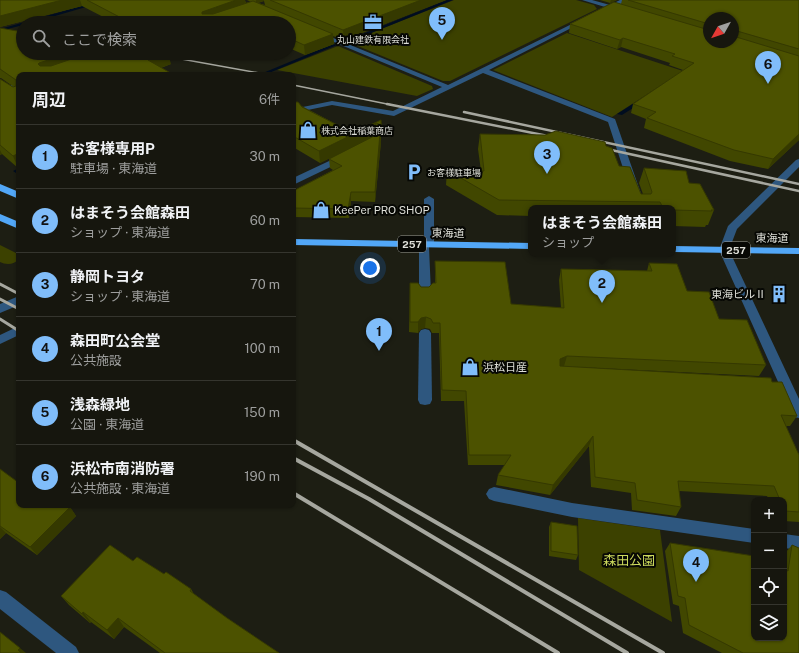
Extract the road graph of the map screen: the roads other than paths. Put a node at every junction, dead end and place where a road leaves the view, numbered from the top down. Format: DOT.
graph roads {
  1 [pos="585,0"];
  2 [pos="625,0"];
  3 [pos="610,7"];
  4 [pos="620,10"];
  5 [pos="596,14"];
  6 [pos="589,18"];
  7 [pos="315,32"];
  8 [pos="483,70"];
  9 [pos="0,81"];
  10 [pos="16,86"];
  11 [pos="447,87"];
  12 [pos="9,88"];
  13 [pos="0,91"];
  14 [pos="16,93"];
  15 [pos="296,110"];
  16 [pos="349,154"];
  17 [pos="799,162"];
  18 [pos="296,180"];
  19 [pos="0,188"];
  20 [pos="16,195"];
  21 [pos="429,199"];
  22 [pos="641,205"];
  23 [pos="0,217"];
  24 [pos="16,225"];
  25 [pos="296,242"];
  26 [pos="427,244"];
  27 [pos="528,246"];
  28 [pos="676,249"];
  29 [pos="724,250"];
  30 [pos="799,251"];
  31 [pos="425,293"];
  32 [pos="16,301"];
  33 [pos="0,309"];
  34 [pos="16,332"];
  35 [pos="425,333"];
  36 [pos="0,340"];
  37 [pos="770,382"];
  38 [pos="786,383"];
  39 [pos="425,400"];
  40 [pos="799,413"];
  41 [pos="494,494"];
  42 [pos="751,536"];
  43 [pos="787,541"];
  44 [pos="799,543"];
  45 [pos="0,598"];
  46 [pos="70,653"];
  1 -- 3 [label="street"];
  2 -- 3 [label="street"];
  3 -- 4 [label="street"];
  3 -- 5 [label="street"];
  6 -- 8 [label="street"];
  7 -- 11 [label="street"];
  8 -- 11 [label="street"];
  8 -- 22 [label="street"];
  9 -- 12 [label="street"];
  10 -- 12 [label="street"];
  11 -- 15 [label="street"];
  12 -- 13 [label="street"];
  12 -- 14 [label="street"];
  16 -- 18 [label="street"];
  17 -- 29 [label="street"];
  19 -- 20 [label="highway"];
  21 -- 26 [label="street"];
  23 -- 24 [label="highway"];
  25 -- 26 [label="highway, 東海道 / 257"];
  26 -- 27 [label="highway, 東海道 / 257"];
  26 -- 31 [label="street"];
  28 -- 29 [label="highway, 東海道 / 257"];
  29 -- 30 [label="highway, 東海道 / 257"];
  29 -- 38 [label="street"];
  32 -- 33 [label="street"];
  34 -- 36 [label="street"];
  35 -- 39 [label="street"];
  37 -- 38 [label="street"];
  38 -- 40 [label="street"];
  41 -- 42 [label="street"];
  43 -- 44 [label="street"];
  45 -- 46 [label="street"];
}
